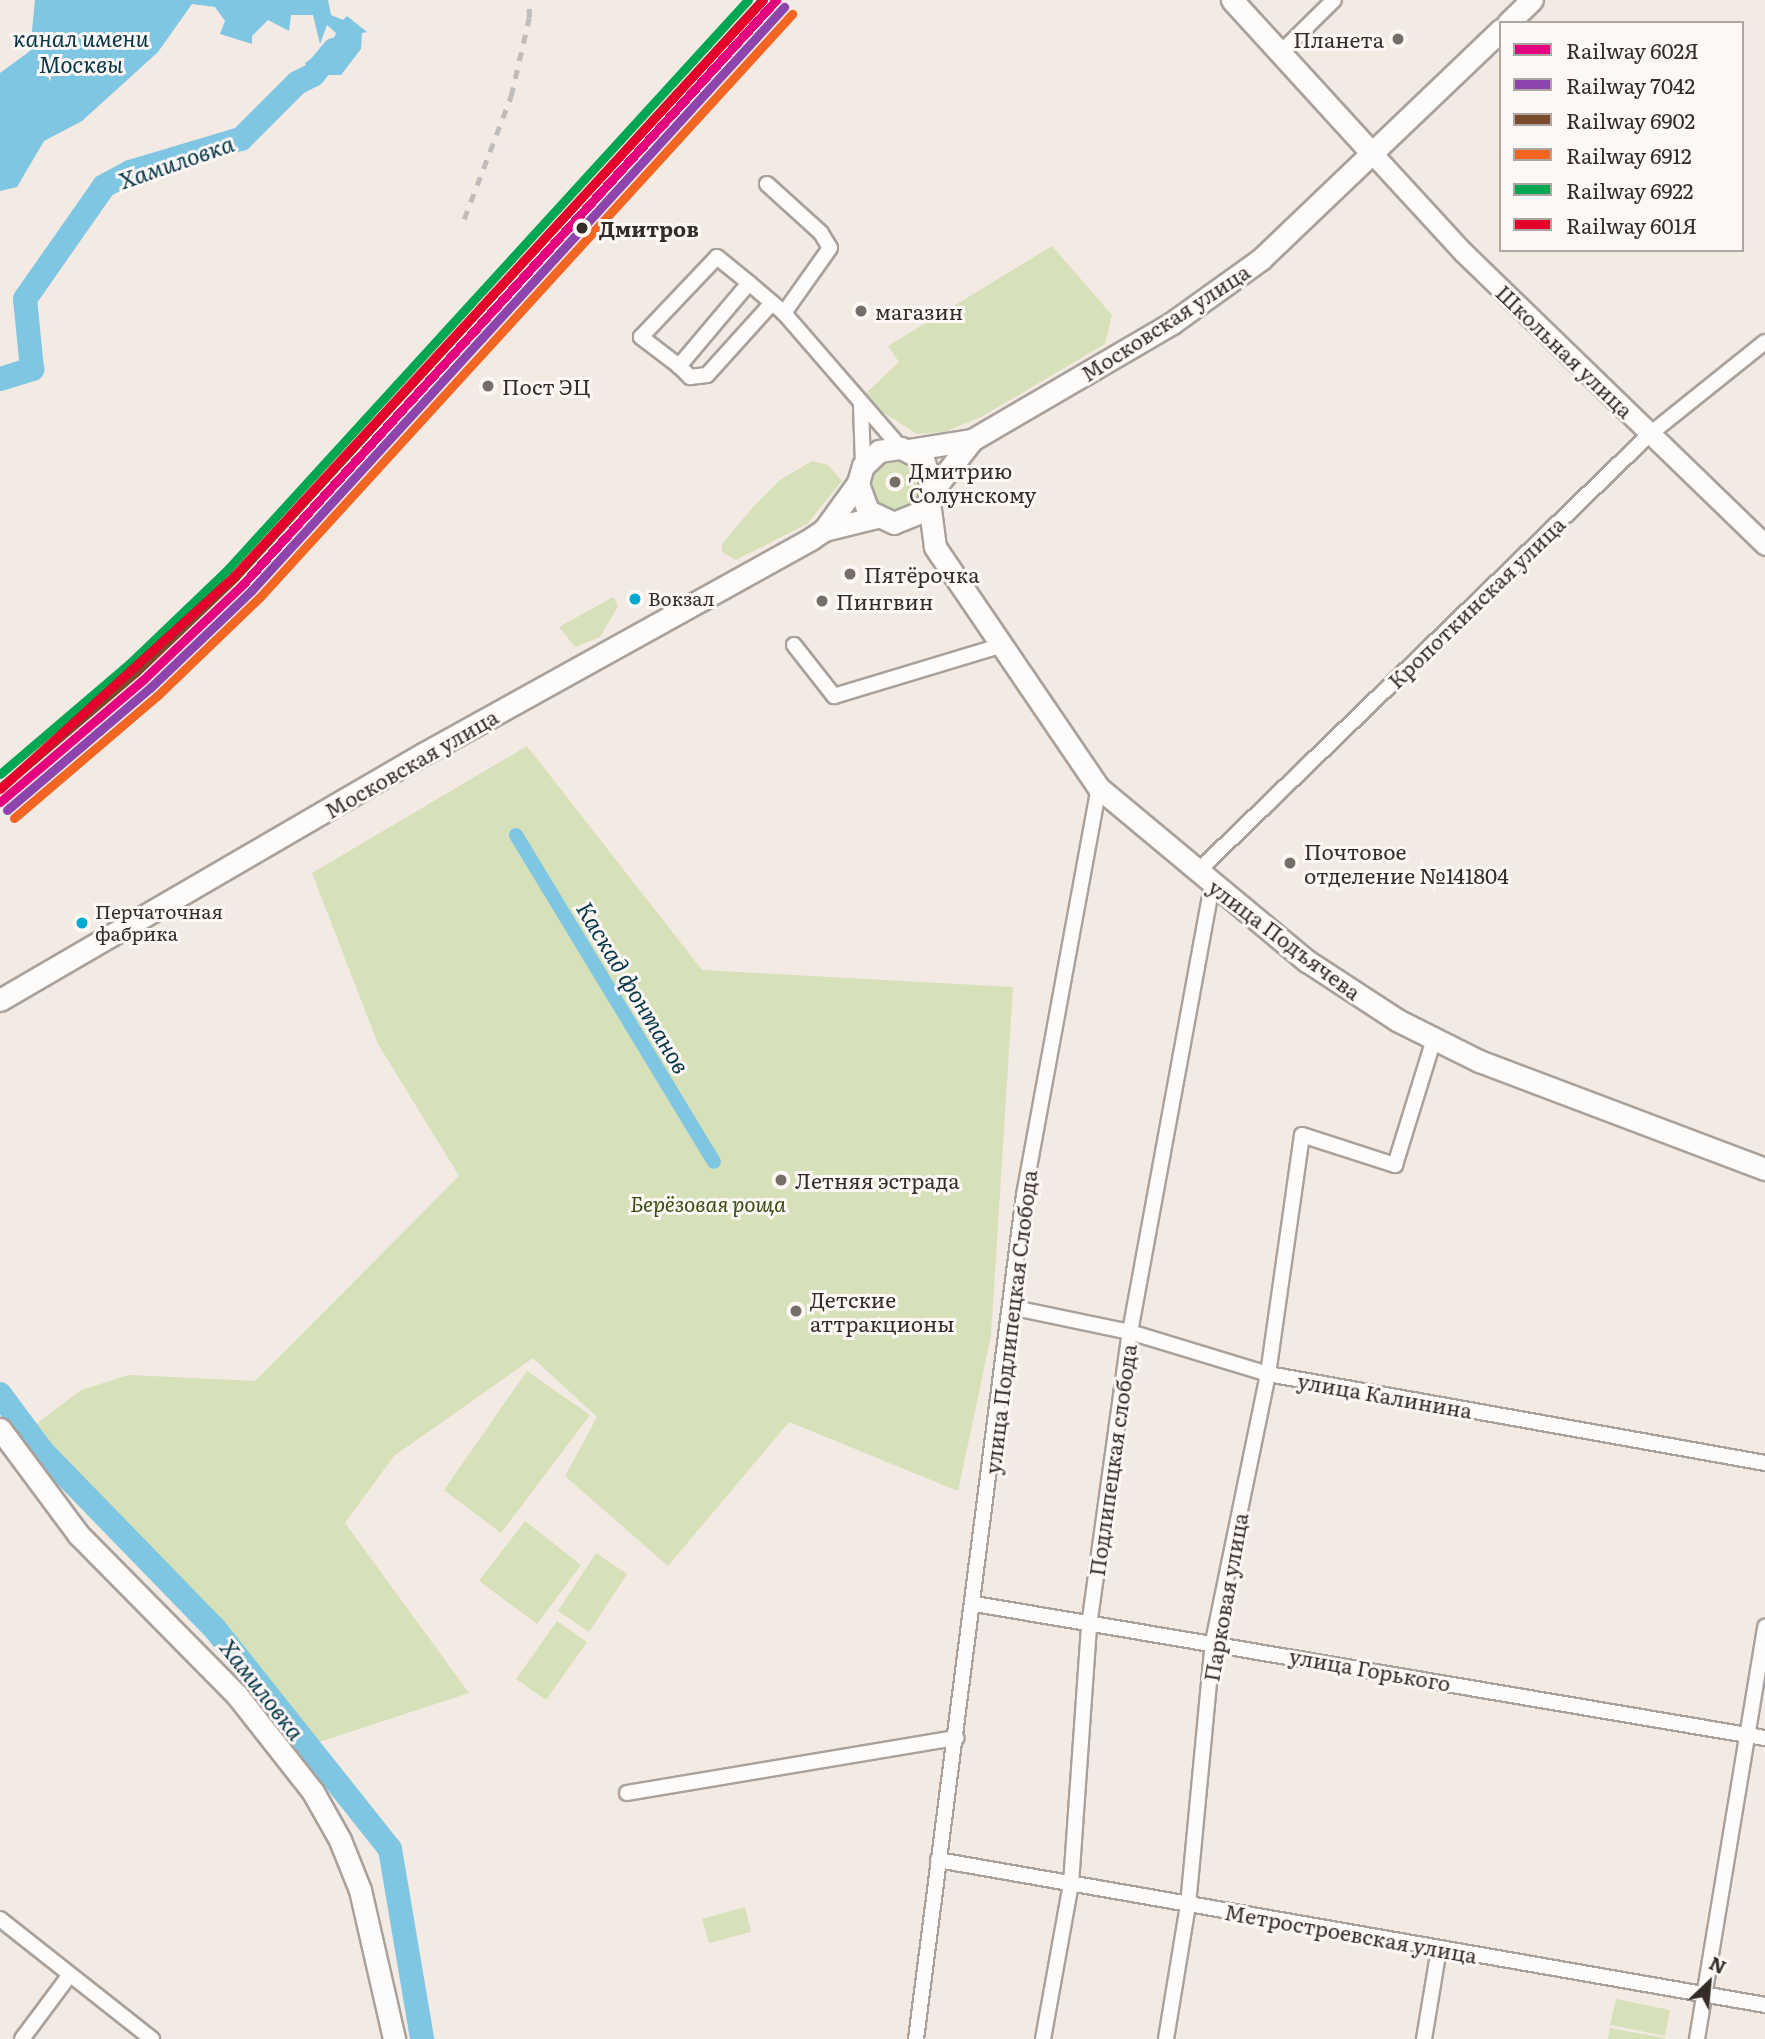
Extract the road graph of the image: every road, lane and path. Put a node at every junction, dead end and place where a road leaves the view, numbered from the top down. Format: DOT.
graph roads {
  1 [pos="1232,0"];
  2 [pos="1334,0"];
  3 [pos="1532,0"];
  4 [pos="1510,21"];
  5 [pos="1499,32"];
  6 [pos="1281,52"];
  7 [pos="1371,152"];
  8 [pos="767,184"];
  9 [pos="749,283"];
  10 [pos="772,303"];
  11 [pos="784,313"];
  12 [pos="1765,342"];
  13 [pos="679,366"];
  14 [pos="861,403"];
  15 [pos="1650,434"];
  16 [pos="972,440"];
  17 [pos="905,449"];
  18 [pos="860,475"];
  19 [pos="931,496"];
  20 [pos="886,520"];
  21 [pos="824,530"];
  22 [pos="932,543"];
  23 [pos="1765,545"];
  24 [pos="794,645"];
  25 [pos="1000,646"];
  26 [pos="1099,788"];
  27 [pos="1204,878"];
  28 [pos="0,1000"];
  29 [pos="1434,1039"];
  30 [pos="1765,1169"];
  31 [pos="1010,1307"];
  32 [pos="1130,1332"];
  33 [pos="1268,1374"];
  34 [pos="0,1429"];
  35 [pos="1765,1463"];
  36 [pos="975,1604"];
  37 [pos="1089,1626"];
  38 [pos="1765,1627"];
  39 [pos="1213,1642"];
  40 [pos="1748,1735"];
  41 [pos="956,1738"];
  42 [pos="1765,1738"];
  43 [pos="627,1793"];
  44 [pos="938,1860"];
  45 [pos="1071,1884"];
  46 [pos="1188,1905"];
  47 [pos="0,1919"];
  48 [pos="1439,1948"];
  49 [pos="69,1976"];
  50 [pos="1705,1996"];
  51 [pos="1765,2005"];
  52 [pos="22,2039"];
  53 [pos="152,2039"];
  54 [pos="394,2039"];
  55 [pos="916,2039"];
  56 [pos="1043,2039"];
  57 [pos="1166,2039"];
  58 [pos="1424,2039"];
  59 [pos="1698,2039"];
  1 -- 6 [label="main road"];
  2 -- 6 [label="street"];
  3 -- 4 [label="main road"];
  5 -- 7 [label="main road, Московская улица"];
  6 -- 7 [label="main road"];
  7 -- 15 [label="street, Школьная улица"];
  7 -- 16 [label="main road, Московская улица"];
  8 -- 11 [label="street"];
  9 -- 10 [label="street"];
  9 -- 13 [label="street"];
  9 -- 13 [label="street"];
  10 -- 11 [label="street"];
  10 -- 13 [label="street"];
  11 -- 14 [label="street"];
  12 -- 15 [label="street, Кропоткинская улица"];
  14 -- 17 [label="street"];
  14 -- 18 [label="street"];
  15 -- 23 [label="street, Школьная улица"];
  15 -- 27 [label="street, Кропоткинская улица"];
  16 -- 17 [label="main road, Московская улица"];
  16 -- 19 [label="main road, Московская улица"];
  17 -- 18 [label="main road, Московская улица"];
  17 -- 19 [label="main road"];
  18 -- 20 [label="main road"];
  18 -- 21 [label="main road, Московская улица"];
  19 -- 20 [label="main road, Московская улица"];
  19 -- 22 [label="main road, улица Подъячева"];
  20 -- 21 [label="main road, Московская улица"];
  20 -- 22 [label="main road, улица Подъячева"];
  21 -- 28 [label="main road, Московская улица"];
  22 -- 25 [label="main road, улица Подъячева"];
  24 -- 25 [label="street"];
  25 -- 26 [label="main road, улица Подъячева"];
  26 -- 27 [label="main road, улица Подъячева"];
  26 -- 31 [label="street, улица Подлипецкая Слобода"];
  27 -- 29 [label="main road, улица Подъячева"];
  27 -- 32 [label="street, Подлипецкая слобода"];
  29 -- 30 [label="main road, улица Подъячева"];
  29 -- 33 [label="street, Парковая улица"];
  31 -- 32 [label="street, улица Калинина"];
  31 -- 36 [label="street, улица Подлипецкая Слобода"];
  32 -- 33 [label="street, улица Калинина"];
  32 -- 37 [label="street, Подлипецкая слобода"];
  33 -- 35 [label="street, улица Калинина"];
  33 -- 39 [label="street, Парковая улица"];
  34 -- 54 [label="main road"];
  36 -- 37 [label="street, улица Горького"];
  36 -- 41 [label="street, улица Подлипецкая Слобода"];
  37 -- 39 [label="street, улица Горького"];
  37 -- 45 [label="street, Подлипецкая слобода"];
  38 -- 40 [label="street"];
  39 -- 40 [label="street, улица Горького"];
  39 -- 46 [label="street, Парковая улица"];
  40 -- 42 [label="street, улица Горького"];
  40 -- 50 [label="street"];
  41 -- 43 [label="street"];
  41 -- 44 [label="street, улица Подлипецкая Слобода"];
  44 -- 45 [label="street, Метростроевская улица"];
  44 -- 55 [label="street, улица Подлипецкая Слобода"];
  45 -- 46 [label="street, Метростроевская улица"];
  45 -- 56 [label="street, Подлипецкая слобода"];
  46 -- 48 [label="street, Метростроевская улица"];
  46 -- 57 [label="street, Парковая улица"];
  47 -- 49 [label="street"];
  48 -- 50 [label="street, Метростроевская улица"];
  48 -- 58 [label="street"];
  49 -- 52 [label="street"];
  49 -- 53 [label="street"];
  50 -- 51 [label="street, Метростроевская улица"];
  50 -- 59 [label="street"];
}
